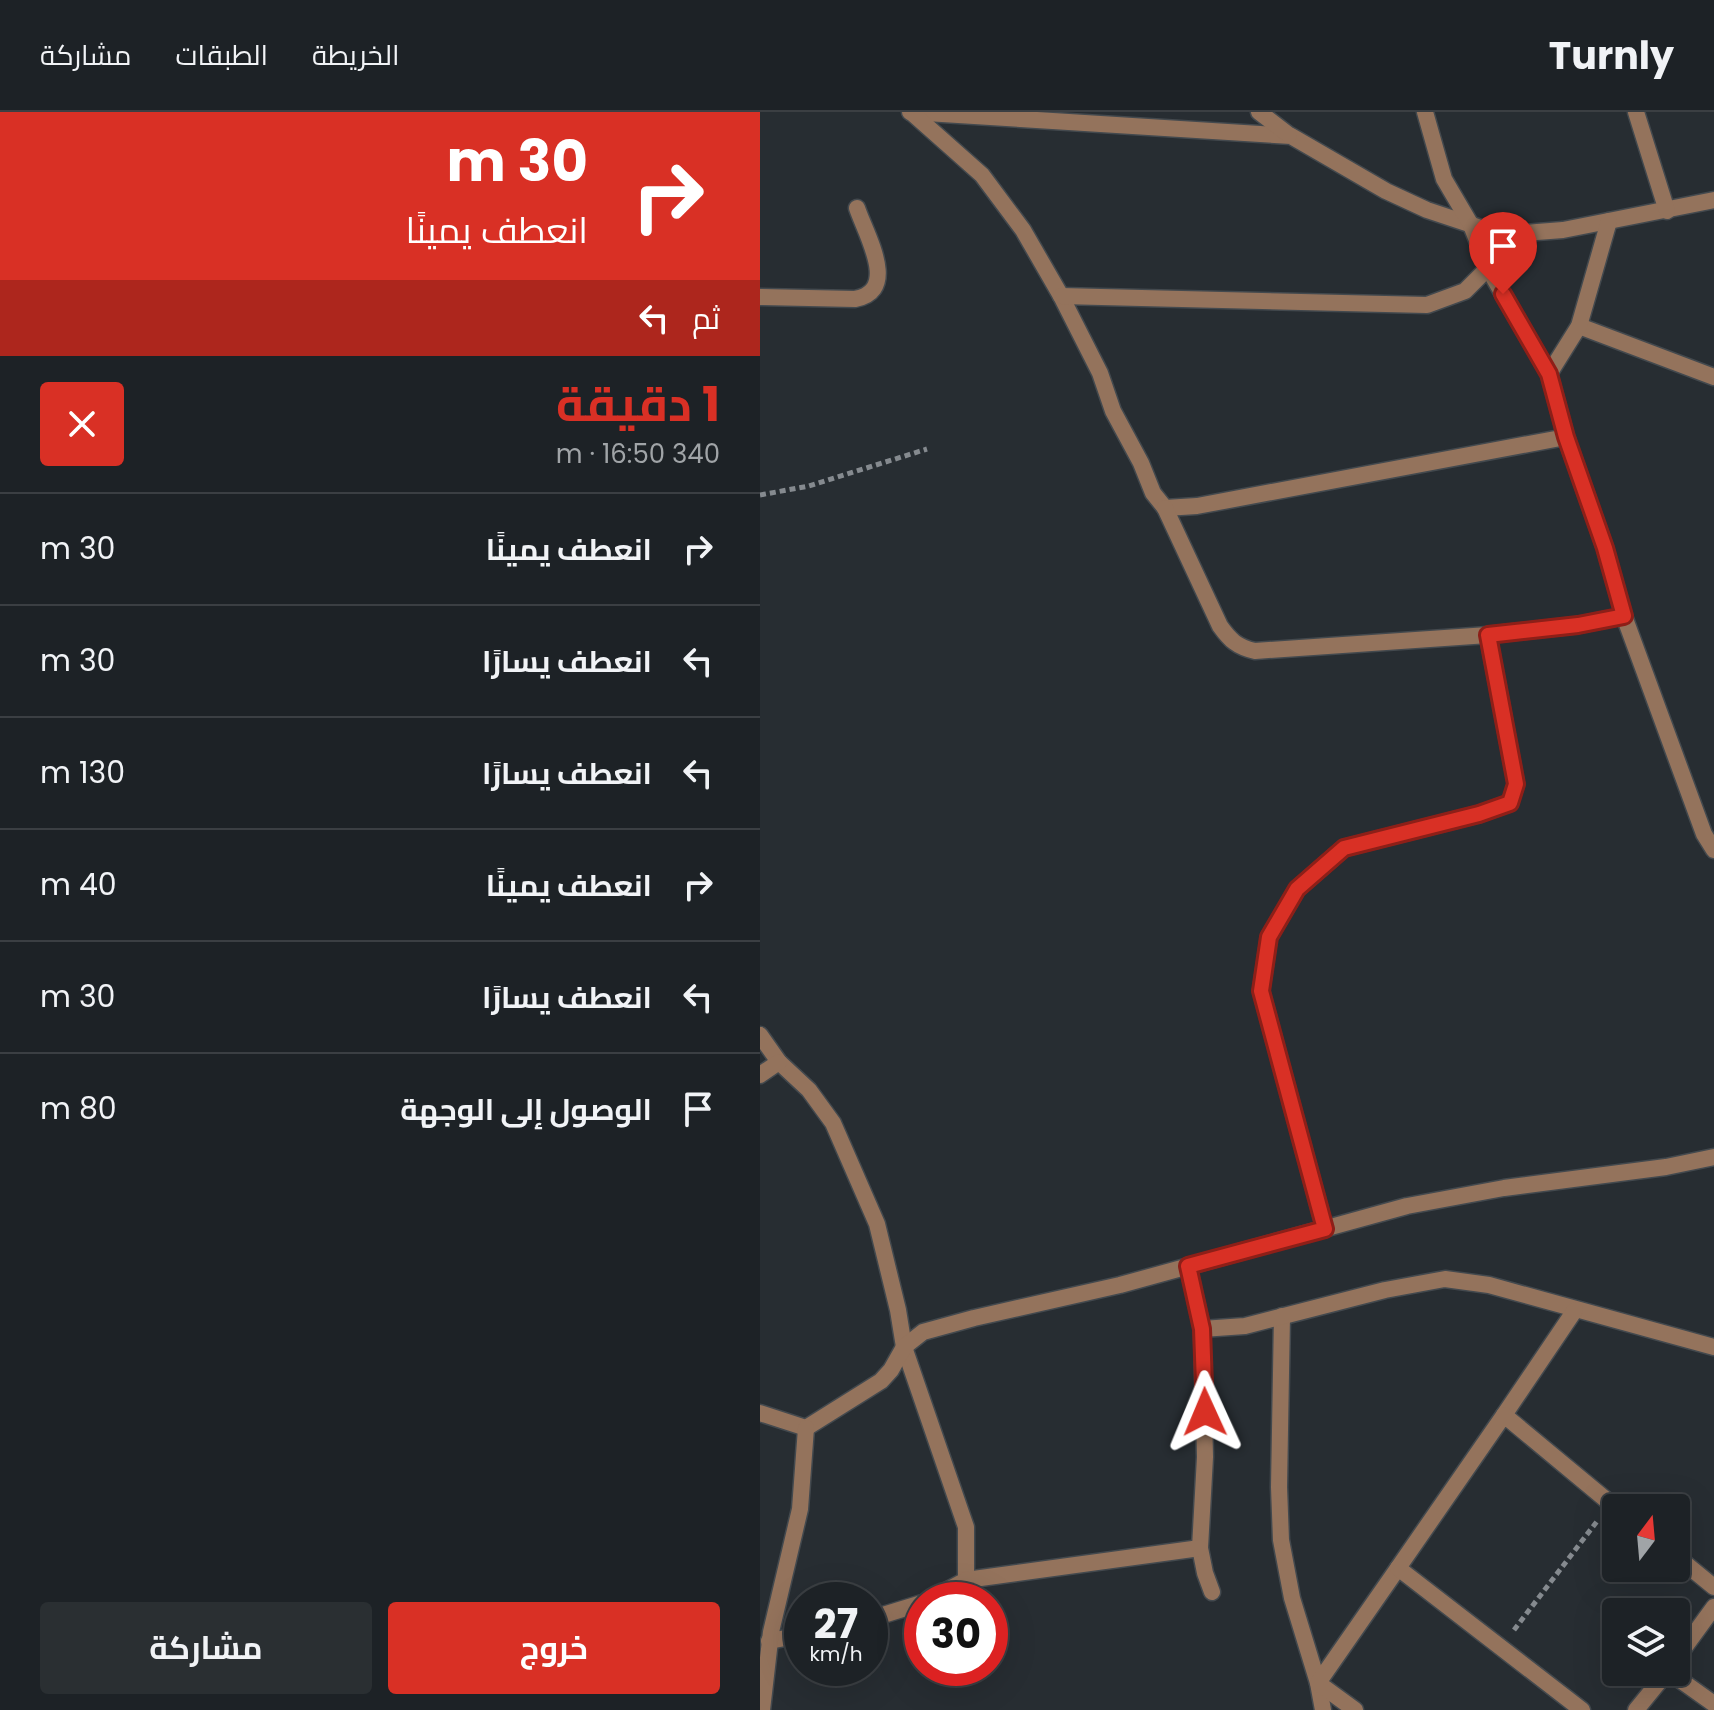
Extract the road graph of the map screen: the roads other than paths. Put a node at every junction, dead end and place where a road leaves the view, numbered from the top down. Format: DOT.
graph roads {
  1 [pos="904,112"];
  2 [pos="912,112"];
  3 [pos="1259,112"];
  4 [pos="1425,112"];
  5 [pos="1636,112"];
  6 [pos="1291,136"];
  7 [pos="1714,200"];
  8 [pos="857,208"];
  9 [pos="1667,211"];
  10 [pos="1609,221"];
  11 [pos="1471,225"];
  12 [pos="1488,268"];
  13 [pos="1061,296"];
  14 [pos="760,297"];
  15 [pos="1579,326"];
  16 [pos="1549,374"];
  17 [pos="1714,377"];
  18 [pos="1566,437"];
  19 [pos="1165,508"];
  20 [pos="1624,616"];
  21 [pos="1488,635"];
  22 [pos="1714,850"];
  23 [pos="760,1035"];
  24 [pos="779,1062"];
  25 [pos="760,1075"];
  26 [pos="1714,1157"];
  27 [pos="1325,1229"];
  28 [pos="1188,1266"];
  29 [pos="1575,1310"];
  30 [pos="1282,1316"];
  31 [pos="1202,1329"];
  32 [pos="904,1347"];
  33 [pos="1714,1347"];
  34 [pos="760,1413"];
  35 [pos="1504,1415"];
  36 [pos="806,1428"];
  37 [pos="1602,1497"];
  38 [pos="1200,1548"];
  39 [pos="1690,1567"];
  40 [pos="1398,1568"];
  41 [pos="966,1580"];
  42 [pos="962,1582"];
  43 [pos="1714,1587"];
  44 [pos="1212,1592"];
  45 [pos="1714,1607"];
  46 [pos="784,1638"];
  47 [pos="1690,1640"];
  48 [pos="769,1641"];
  49 [pos="1318,1683"];
  50 [pos="1656,1686"];
  51 [pos="1688,1686"];
  52 [pos="1714,1704"];
  53 [pos="762,1710"];
  54 [pos="1323,1710"];
  55 [pos="1355,1710"];
  56 [pos="1582,1710"];
  57 [pos="1636,1710"];
  1 -- 2 [label="street"];
  2 -- 6 [label="street"];
  2 -- 13 [label="street"];
  3 -- 6 [label="street"];
  4 -- 11 [label="street"];
  5 -- 9 [label="street"];
  6 -- 11 [label="street"];
  7 -- 9 [label="street"];
  8 -- 14 [label="street"];
  9 -- 10 [label="street"];
  10 -- 11 [label="street"];
  10 -- 15 [label="street"];
  11 -- 12 [label="street"];
  12 -- 13 [label="street"];
  12 -- 16 [label="street"];
  13 -- 19 [label="street"];
  15 -- 16 [label="street"];
  15 -- 17 [label="street"];
  16 -- 18 [label="street"];
  18 -- 19 [label="street"];
  18 -- 20 [label="street"];
  19 -- 21 [label="street"];
  20 -- 21 [label="street"];
  20 -- 22 [label="street"];
  21 -- 27 [label="street"];
  23 -- 24 [label="street"];
  24 -- 25 [label="street"];
  24 -- 32 [label="street"];
  26 -- 27 [label="street"];
  27 -- 28 [label="street"];
  28 -- 31 [label="street"];
  28 -- 32 [label="street"];
  29 -- 30 [label="street"];
  29 -- 33 [label="street"];
  29 -- 35 [label="street"];
  30 -- 31 [label="street"];
  30 -- 49 [label="street"];
  31 -- 38 [label="street"];
  32 -- 36 [label="street"];
  32 -- 41 [label="street"];
  34 -- 36 [label="street"];
  35 -- 37 [label="street"];
  35 -- 40 [label="street"];
  36 -- 48 [label="street"];
  38 -- 41 [label="street"];
  38 -- 44 [label="street"];
  39 -- 43 [label="street"];
  40 -- 49 [label="street"];
  40 -- 56 [label="street"];
  41 -- 42 [label="street"];
  45 -- 47 [label="street"];
  46 -- 48 [label="street"];
  48 -- 53 [label="street"];
  49 -- 54 [label="street"];
  49 -- 55 [label="street"];
  50 -- 57 [label="street"];
  51 -- 52 [label="street"];
}
